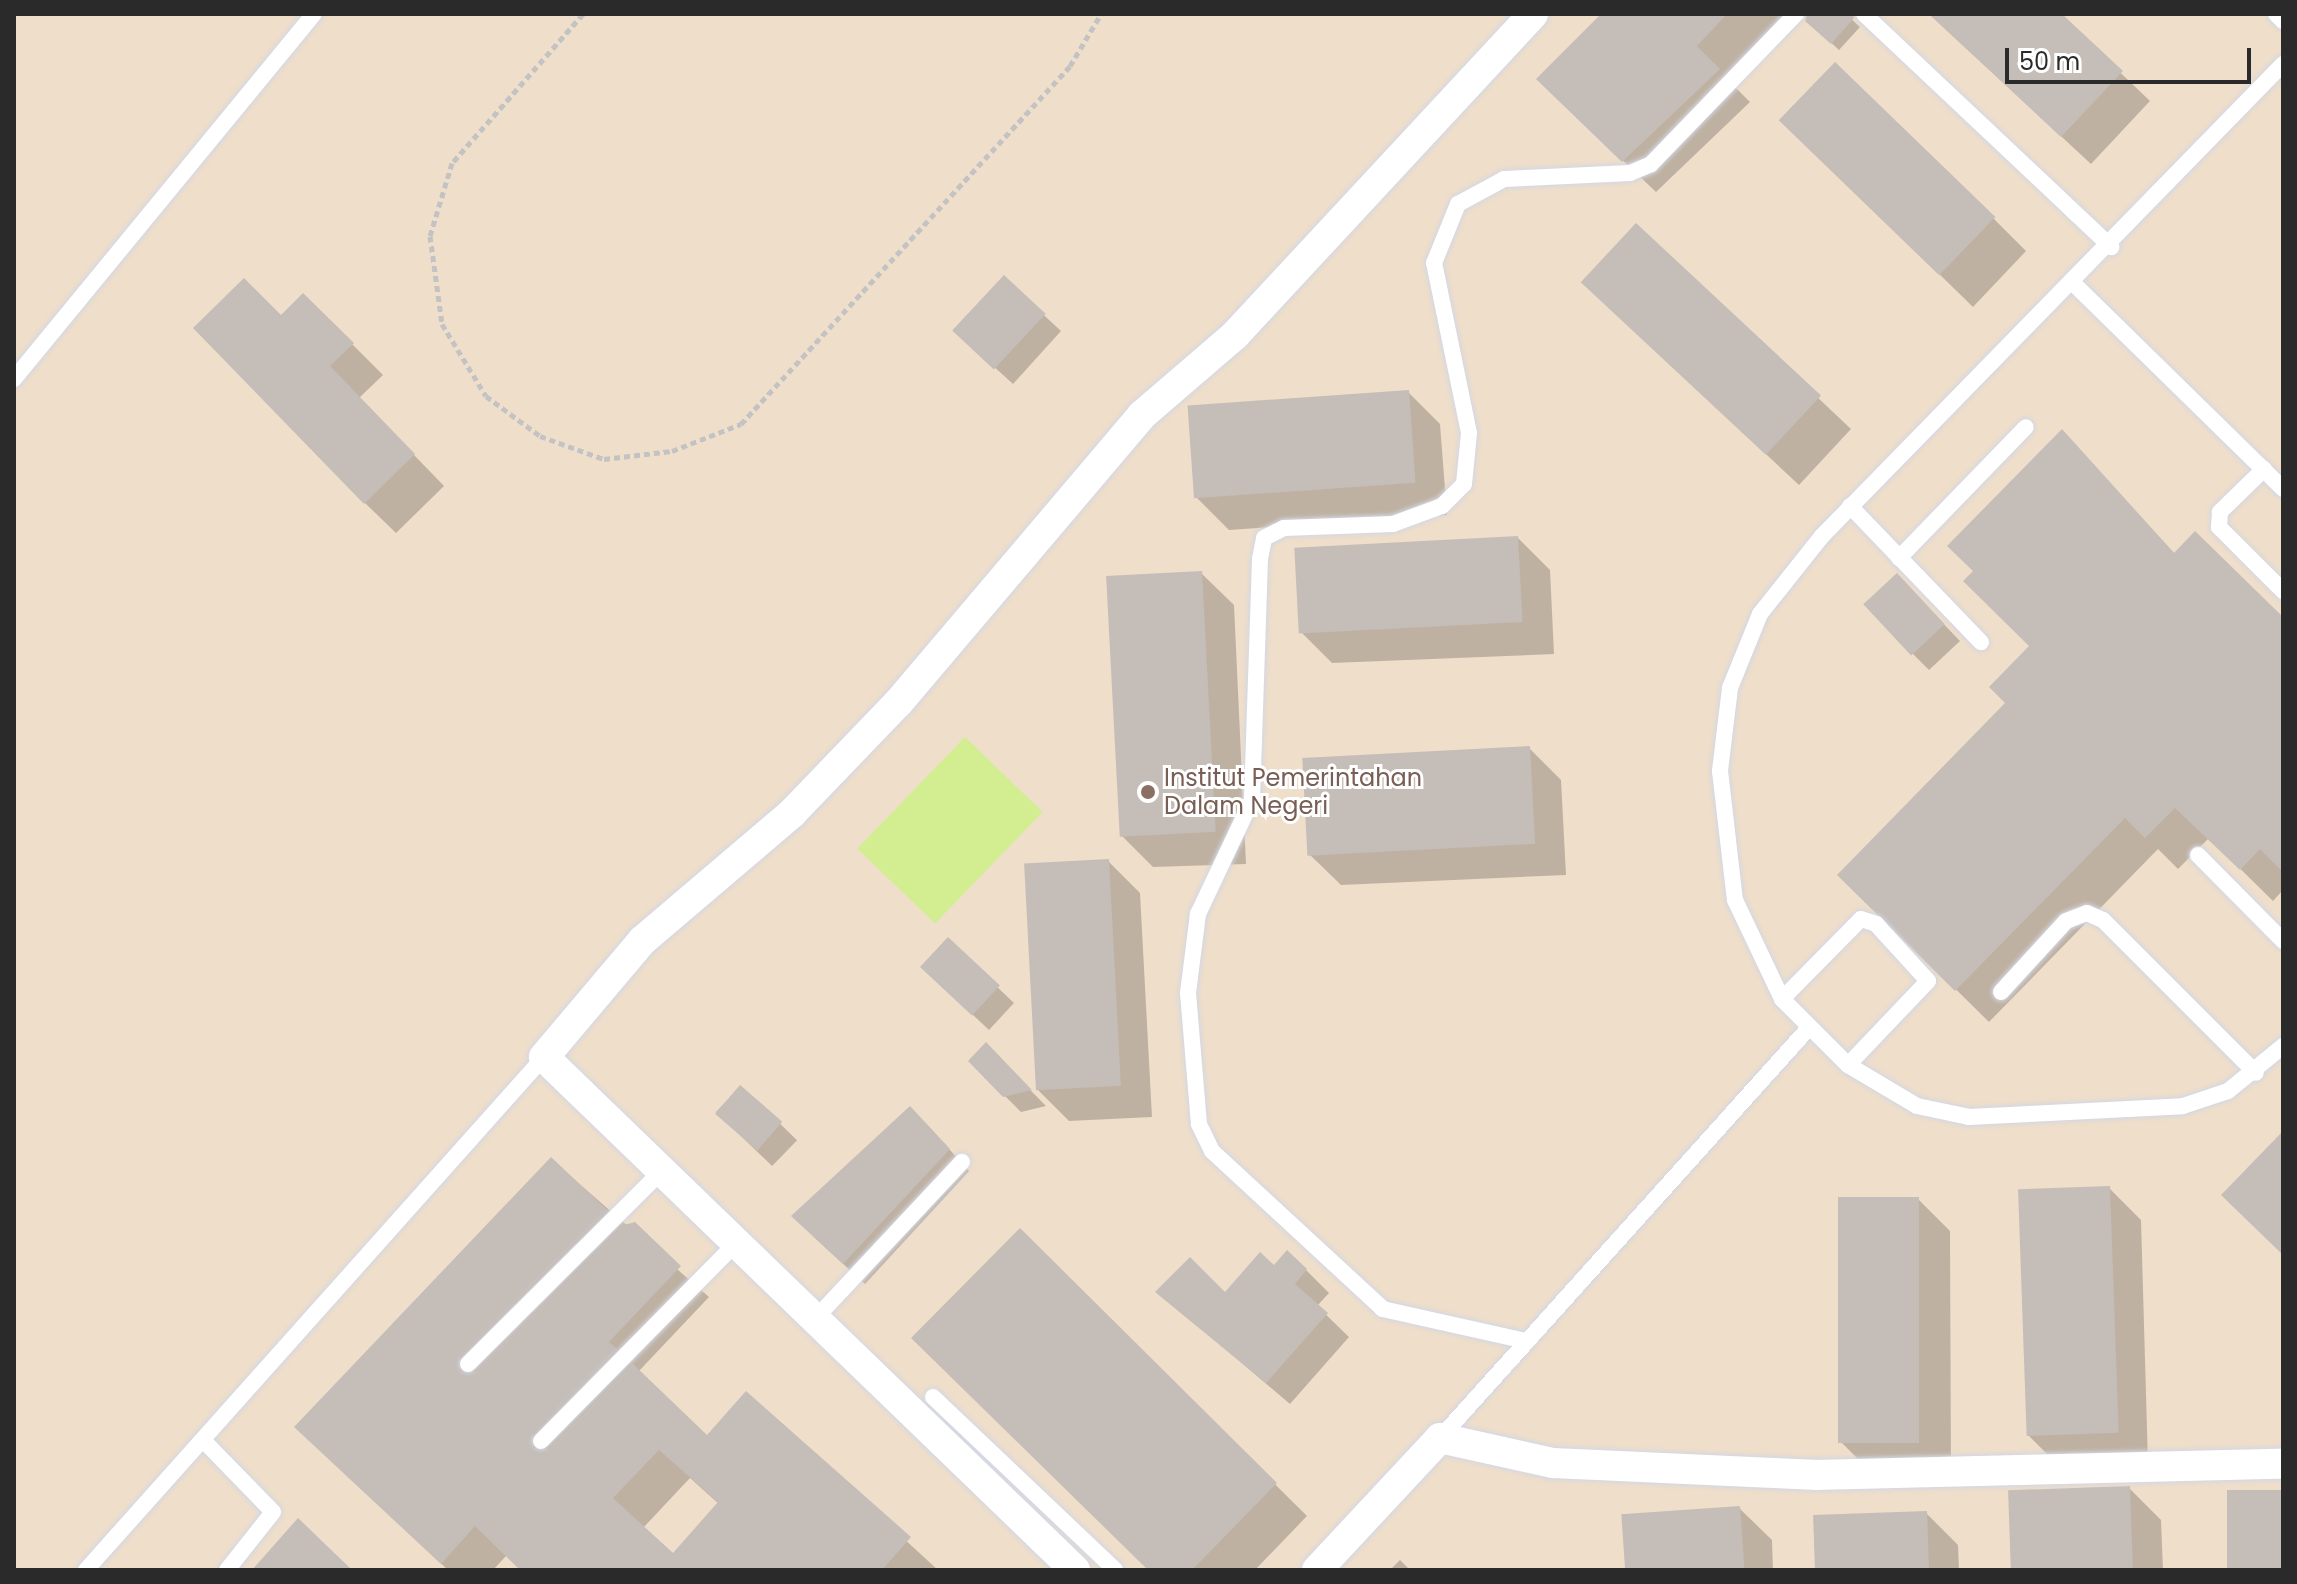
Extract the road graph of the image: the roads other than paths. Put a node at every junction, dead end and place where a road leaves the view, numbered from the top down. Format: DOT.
graph roads {
  1 [pos="314,14"];
  2 [pos="1533,14"];
  3 [pos="1796,14"];
  4 [pos="1864,14"];
  5 [pos="2276,14"];
  6 [pos="2283,21"];
  7 [pos="2283,64"];
  8 [pos="2111,247"];
  9 [pos="2074,284"];
  10 [pos="14,379"];
  11 [pos="2026,427"];
  12 [pos="2264,469"];
  13 [pos="2283,489"];
  14 [pos="1850,506"];
  15 [pos="1899,558"];
  16 [pos="2283,591"];
  17 [pos="1981,642"];
  18 [pos="2198,855"];
  19 [pos="2283,941"];
  20 [pos="2001,992"];
  21 [pos="1782,999"];
  22 [pos="1807,1030"];
  23 [pos="2281,1053"];
  24 [pos="544,1057"];
  25 [pos="1848,1065"];
  26 [pos="2256,1073"];
  27 [pos="962,1162"];
  28 [pos="661,1172"];
  29 [pos="733,1246"];
  30 [pos="813,1321"];
  31 [pos="1526,1341"];
  32 [pos="468,1364"];
  33 [pos="933,1397"];
  34 [pos="1440,1438"];
  35 [pos="203,1440"];
  36 [pos="541,1441"];
  37 [pos="2283,1464"];
  38 [pos="86,1570"];
  39 [pos="227,1570"];
  40 [pos="1075,1570"];
  41 [pos="1115,1570"];
  42 [pos="1317,1570"];
  1 -- 10 [label="lane"];
  2 -- 24 [label="street"];
  3 -- 31 [label="lane"];
  4 -- 8 [label="lane"];
  5 -- 6 [label="lane"];
  7 -- 8 [label="lane"];
  8 -- 9 [label="lane"];
  9 -- 12 [label="lane"];
  9 -- 14 [label="lane"];
  11 -- 15 [label="lane"];
  12 -- 13 [label="lane"];
  12 -- 16 [label="lane"];
  14 -- 15 [label="lane"];
  14 -- 21 [label="lane"];
  15 -- 17 [label="lane"];
  18 -- 19 [label="lane"];
  20 -- 26 [label="lane"];
  21 -- 22 [label="lane"];
  21 -- 25 [label="lane"];
  22 -- 25 [label="lane"];
  22 -- 31 [label="lane"];
  23 -- 26 [label="lane"];
  24 -- 28 [label="street"];
  24 -- 35 [label="lane"];
  25 -- 26 [label="lane"];
  27 -- 30 [label="lane"];
  28 -- 29 [label="street"];
  28 -- 32 [label="lane"];
  29 -- 30 [label="street"];
  29 -- 36 [label="lane"];
  30 -- 40 [label="street"];
  31 -- 34 [label="lane"];
  33 -- 41 [label="lane"];
  34 -- 37 [label="street"];
  34 -- 42 [label="street"];
  35 -- 38 [label="lane"];
  35 -- 39 [label="lane"];
}
